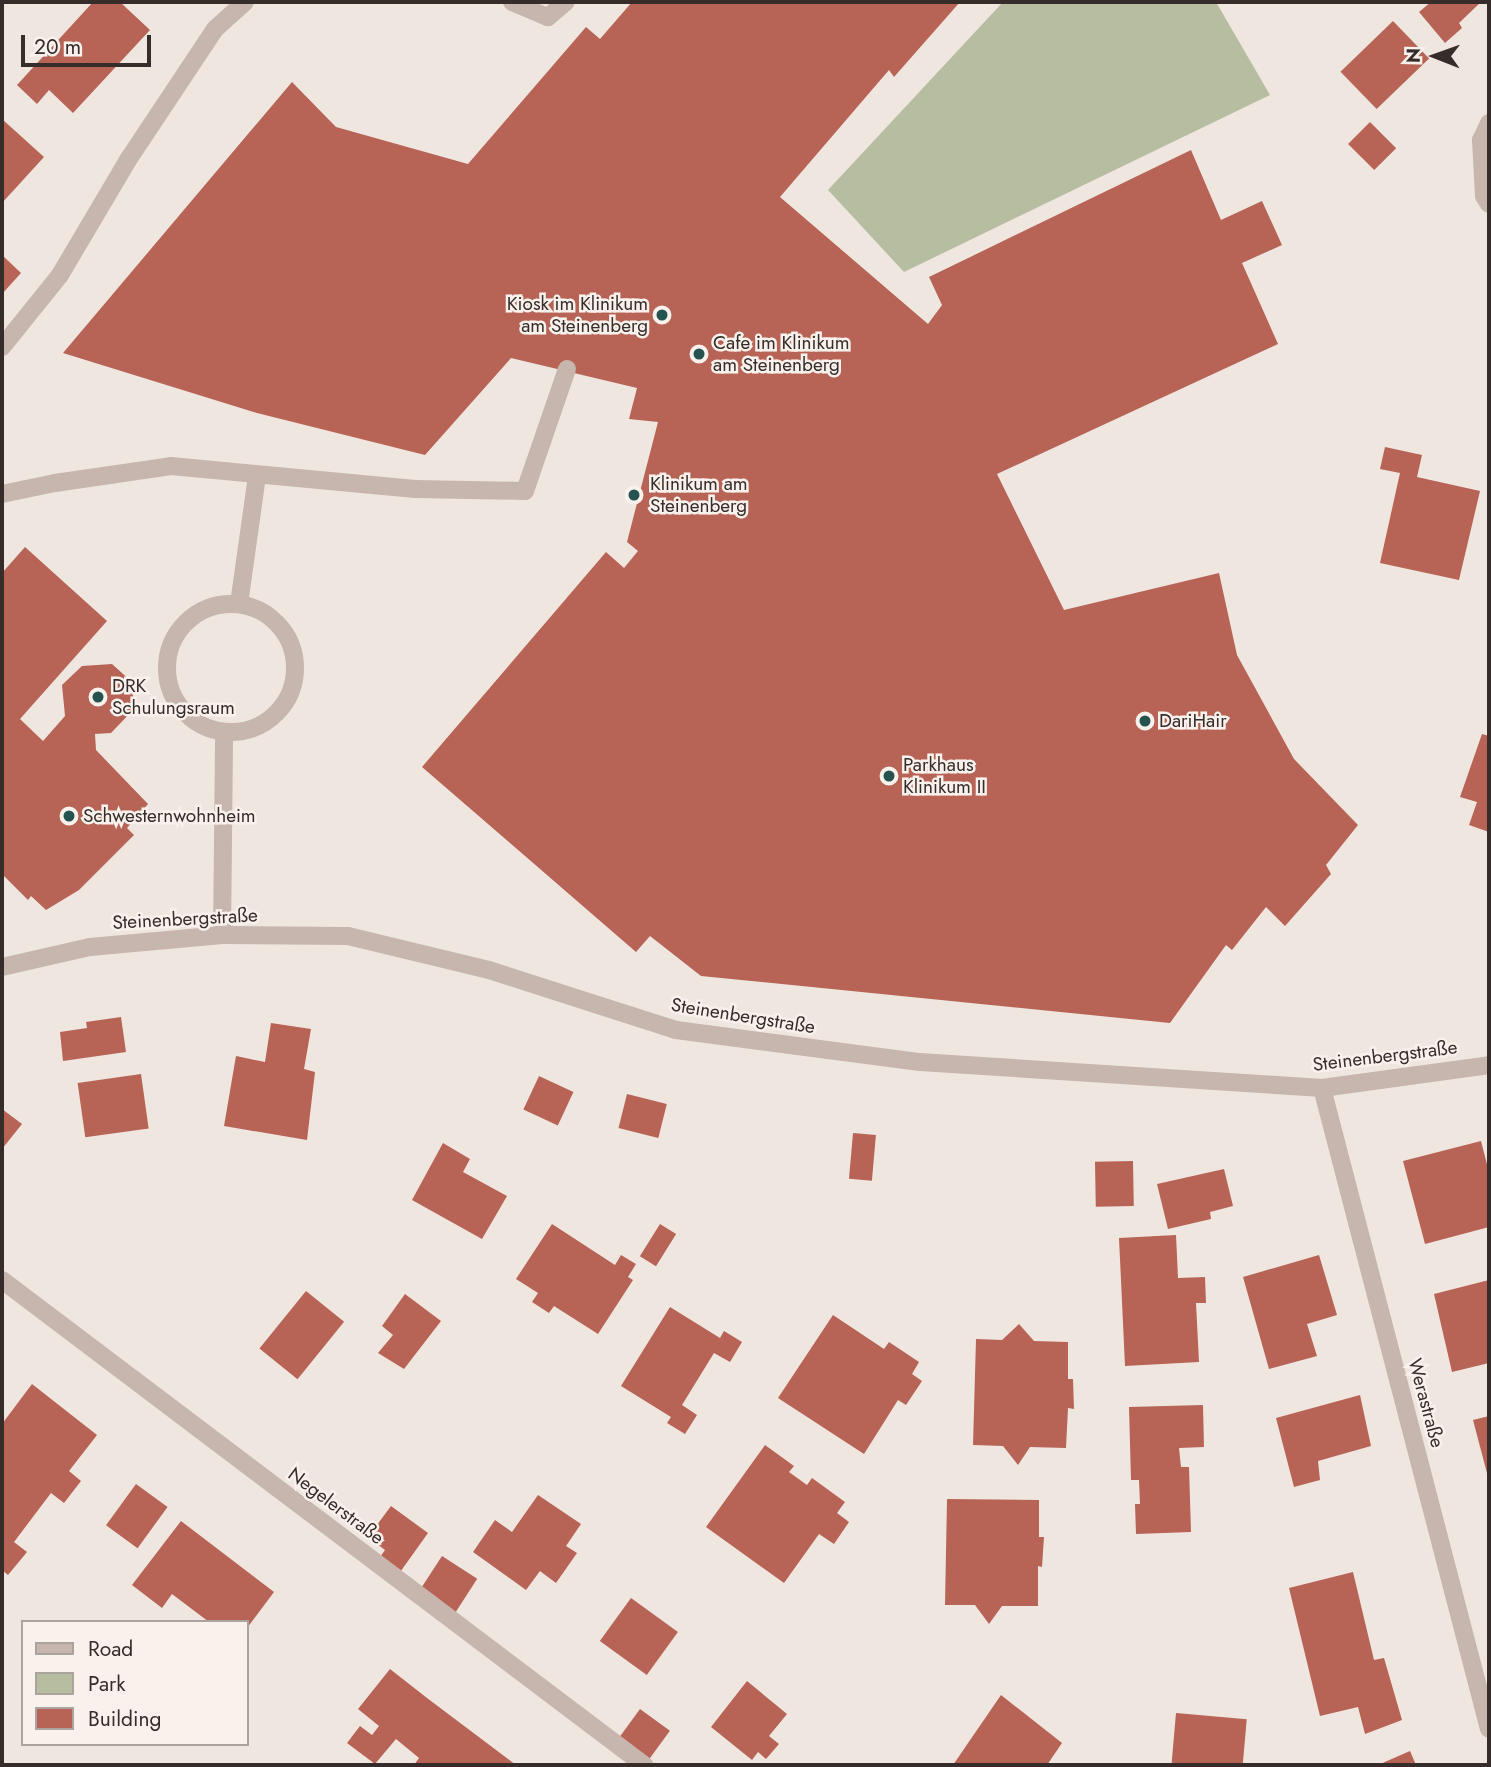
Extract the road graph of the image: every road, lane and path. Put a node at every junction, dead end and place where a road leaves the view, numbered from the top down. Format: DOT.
graph roads {
  1 [pos="245,2"];
  2 [pos="512,2"];
  3 [pos="566,2"];
  4 [pos="1489,123"];
  5 [pos="1487,200"];
  6 [pos="2,347"];
  7 [pos="567,369"];
  8 [pos="257,476"];
  9 [pos="2,494"];
  10 [pos="239,604"];
  11 [pos="224,732"];
  12 [pos="222,935"];
  13 [pos="2,967"];
  14 [pos="1489,1065"];
  15 [pos="1322,1088"];
  16 [pos="2,1280"];
  17 [pos="1489,1729"];
  18 [pos="644,1765"];
  1 -- 6 [label="street"];
  2 -- 3 [label="street"];
  4 -- 5 [label="street"];
  7 -- 8 [label="street"];
  8 -- 9 [label="street"];
  8 -- 10 [label="street"];
  10 -- 11 [label="street"];
  10 -- 11 [label="street"];
  11 -- 12 [label="street"];
  12 -- 13 [label="street, Steinenbergstraße"];
  12 -- 15 [label="street, Steinenbergstraße"];
  14 -- 15 [label="street, Steinenbergstraße"];
  15 -- 17 [label="street, Werastraße"];
  16 -- 18 [label="street, Negelerstraße"];
}
